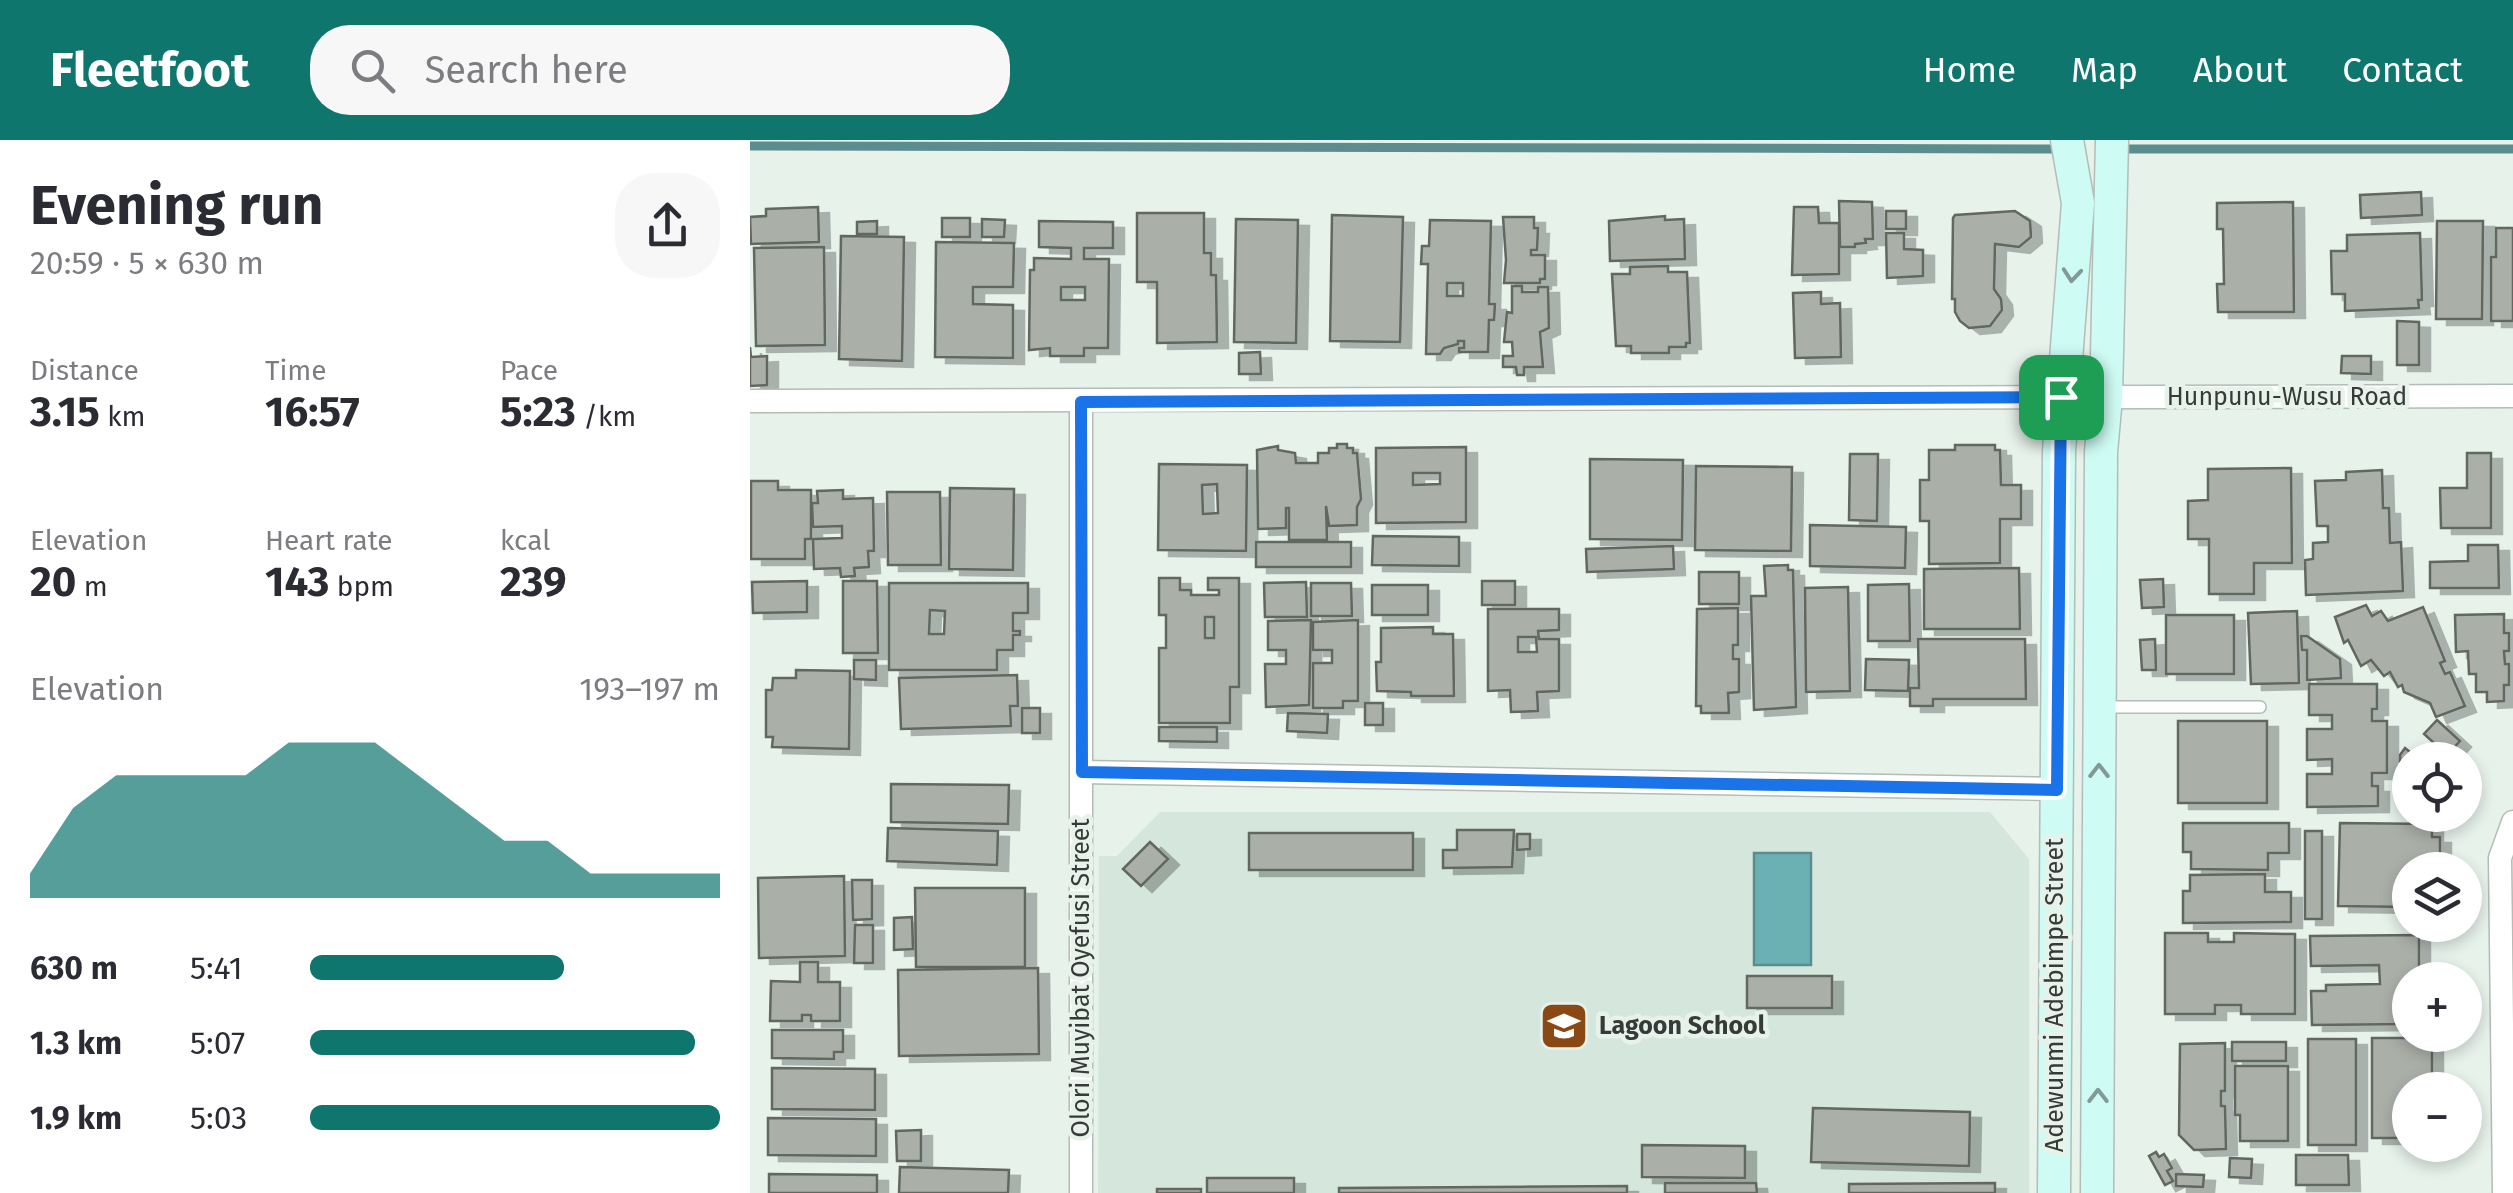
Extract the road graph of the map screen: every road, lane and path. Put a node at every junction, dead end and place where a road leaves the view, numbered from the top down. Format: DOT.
graph roads {
  1 [pos="2069,149"];
  2 [pos="2112,150"];
  3 [pos="2513,396"];
  4 [pos="2061,397"];
  5 [pos="2106,397"];
  6 [pos="750,401"];
  7 [pos="1081,402"];
  8 [pos="2100,707"];
  9 [pos="2260,707"];
  10 [pos="1082,772"];
  11 [pos="2057,790"];
  12 [pos="2513,822"];
  13 [pos="1081,1193"];
  14 [pos="2054,1193"];
  15 [pos="2097,1193"];
  16 [pos="2504,1193"];
  1 -- 4 [label="main road, Adewunmi Adebimpe Street, one-way"];
  2 -- 5 [label="main road, Adewunmi Adebimpe Street"];
  3 -- 5 [label="street, Hunpunu-Wusu Road"];
  4 -- 5 [label="street, Hunpunu-Wusu Road"];
  4 -- 7 [label="street, Hunpunu-Wusu Road"];
  4 -- 11 [label="main road, Adewunmi Adebimpe Street"];
  5 -- 8 [label="main road, Adewunmi Adebimpe Street"];
  6 -- 7 [label="street, Hunpunu-Wusu Road"];
  7 -- 10 [label="street, Olori Muyibat Oyefusi Street"];
  8 -- 9 [label="lane"];
  15 -- 8 [label="main road, Adewunmi Adebimpe Street, one-way"];
  10 -- 11 [label="street"];
  10 -- 13 [label="street, Olori Muyibat Oyefusi Street"];
  11 -- 14 [label="main road, Adewunmi Adebimpe Street"];
  12 -- 16 [label="street"];
}
